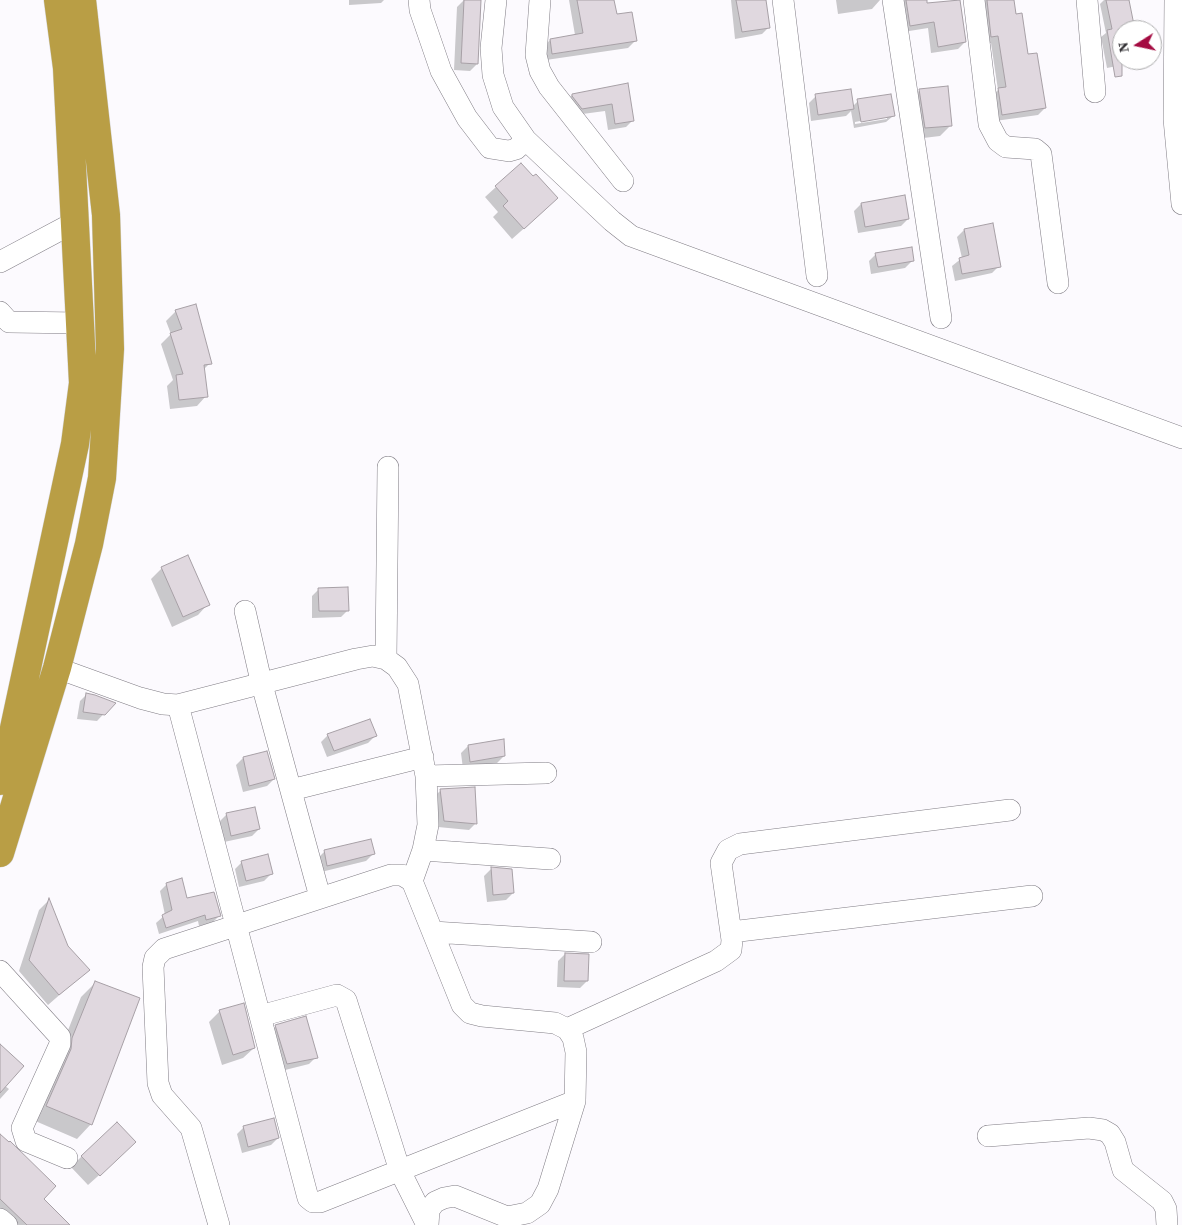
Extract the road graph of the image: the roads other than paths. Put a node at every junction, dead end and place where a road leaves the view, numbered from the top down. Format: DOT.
graph roads {
  1 [pos="58,0"];
  2 [pos="82,0"];
  3 [pos="419,0"];
  4 [pos="496,0"];
  5 [pos="540,0"];
  6 [pos="782,0"];
  7 [pos="893,0"];
  8 [pos="974,0"];
  9 [pos="1087,0"];
  10 [pos="1175,0"];
  11 [pos="1095,92"];
  12 [pos="526,140"];
  13 [pos="623,181"];
  14 [pos="1182,204"];
  15 [pos="75,222"];
  16 [pos="0,262"];
  17 [pos="816,276"];
  18 [pos="1058,283"];
  19 [pos="0,312"];
  20 [pos="940,318"];
  21 [pos="80,323"];
  22 [pos="95,384"];
  23 [pos="1182,438"];
  24 [pos="388,467"];
  25 [pos="245,611"];
  26 [pos="386,659"];
  27 [pos="57,668"];
  28 [pos="261,681"];
  29 [pos="178,705"];
  30 [pos="424,767"];
  31 [pos="546,773"];
  32 [pos="0,781"];
  33 [pos="291,790"];
  34 [pos="1010,810"];
  35 [pos="424,850"];
  36 [pos="0,853"];
  37 [pos="550,858"];
  38 [pos="412,881"];
  39 [pos="1032,896"];
  40 [pos="320,897"];
  41 [pos="235,926"];
  42 [pos="433,932"];
  43 [pos="731,932"];
  44 [pos="591,942"];
  45 [pos="0,971"];
  46 [pos="260,1016"];
  47 [pos="567,1029"];
  48 [pos="575,1101"];
  49 [pos="988,1136"];
  50 [pos="67,1158"];
  51 [pos="400,1171"];
  52 [pos="0,1219"];
  53 [pos="7,1225"];
  54 [pos="219,1225"];
  55 [pos="428,1225"];
  56 [pos="1167,1225"];
  1 -- 15 [label="highway"];
  2 -- 22 [label="highway"];
  3 -- 12 [label="street"];
  4 -- 12 [label="street"];
  5 -- 13 [label="street"];
  6 -- 17 [label="street"];
  7 -- 20 [label="street"];
  8 -- 18 [label="street"];
  9 -- 11 [label="street"];
  10 -- 14 [label="street"];
  12 -- 23 [label="street"];
  15 -- 16 [label="street"];
  15 -- 21 [label="highway"];
  19 -- 21 [label="street"];
  21 -- 22 [label="highway"];
  22 -- 27 [label="highway"];
  22 -- 32 [label="highway"];
  24 -- 26 [label="street"];
  25 -- 28 [label="street"];
  26 -- 28 [label="street"];
  26 -- 30 [label="street"];
  27 -- 29 [label="street"];
  27 -- 36 [label="highway"];
  28 -- 29 [label="street"];
  28 -- 33 [label="street"];
  29 -- 41 [label="street"];
  30 -- 31 [label="street"];
  30 -- 33 [label="street"];
  30 -- 35 [label="street"];
  33 -- 40 [label="street"];
  34 -- 43 [label="street"];
  35 -- 37 [label="street"];
  35 -- 38 [label="street"];
  38 -- 40 [label="street"];
  38 -- 42 [label="street"];
  39 -- 43 [label="street"];
  40 -- 41 [label="street"];
  41 -- 46 [label="street"];
  41 -- 54 [label="street"];
  42 -- 44 [label="street"];
  42 -- 47 [label="street"];
  43 -- 47 [label="street"];
  45 -- 50 [label="street"];
  46 -- 51 [label="street"];
  46 -- 51 [label="street"];
  47 -- 48 [label="street"];
  48 -- 51 [label="street"];
  48 -- 55 [label="street"];
  49 -- 56 [label="street"];
  51 -- 55 [label="street"];
  52 -- 53 [label="street"];
}
